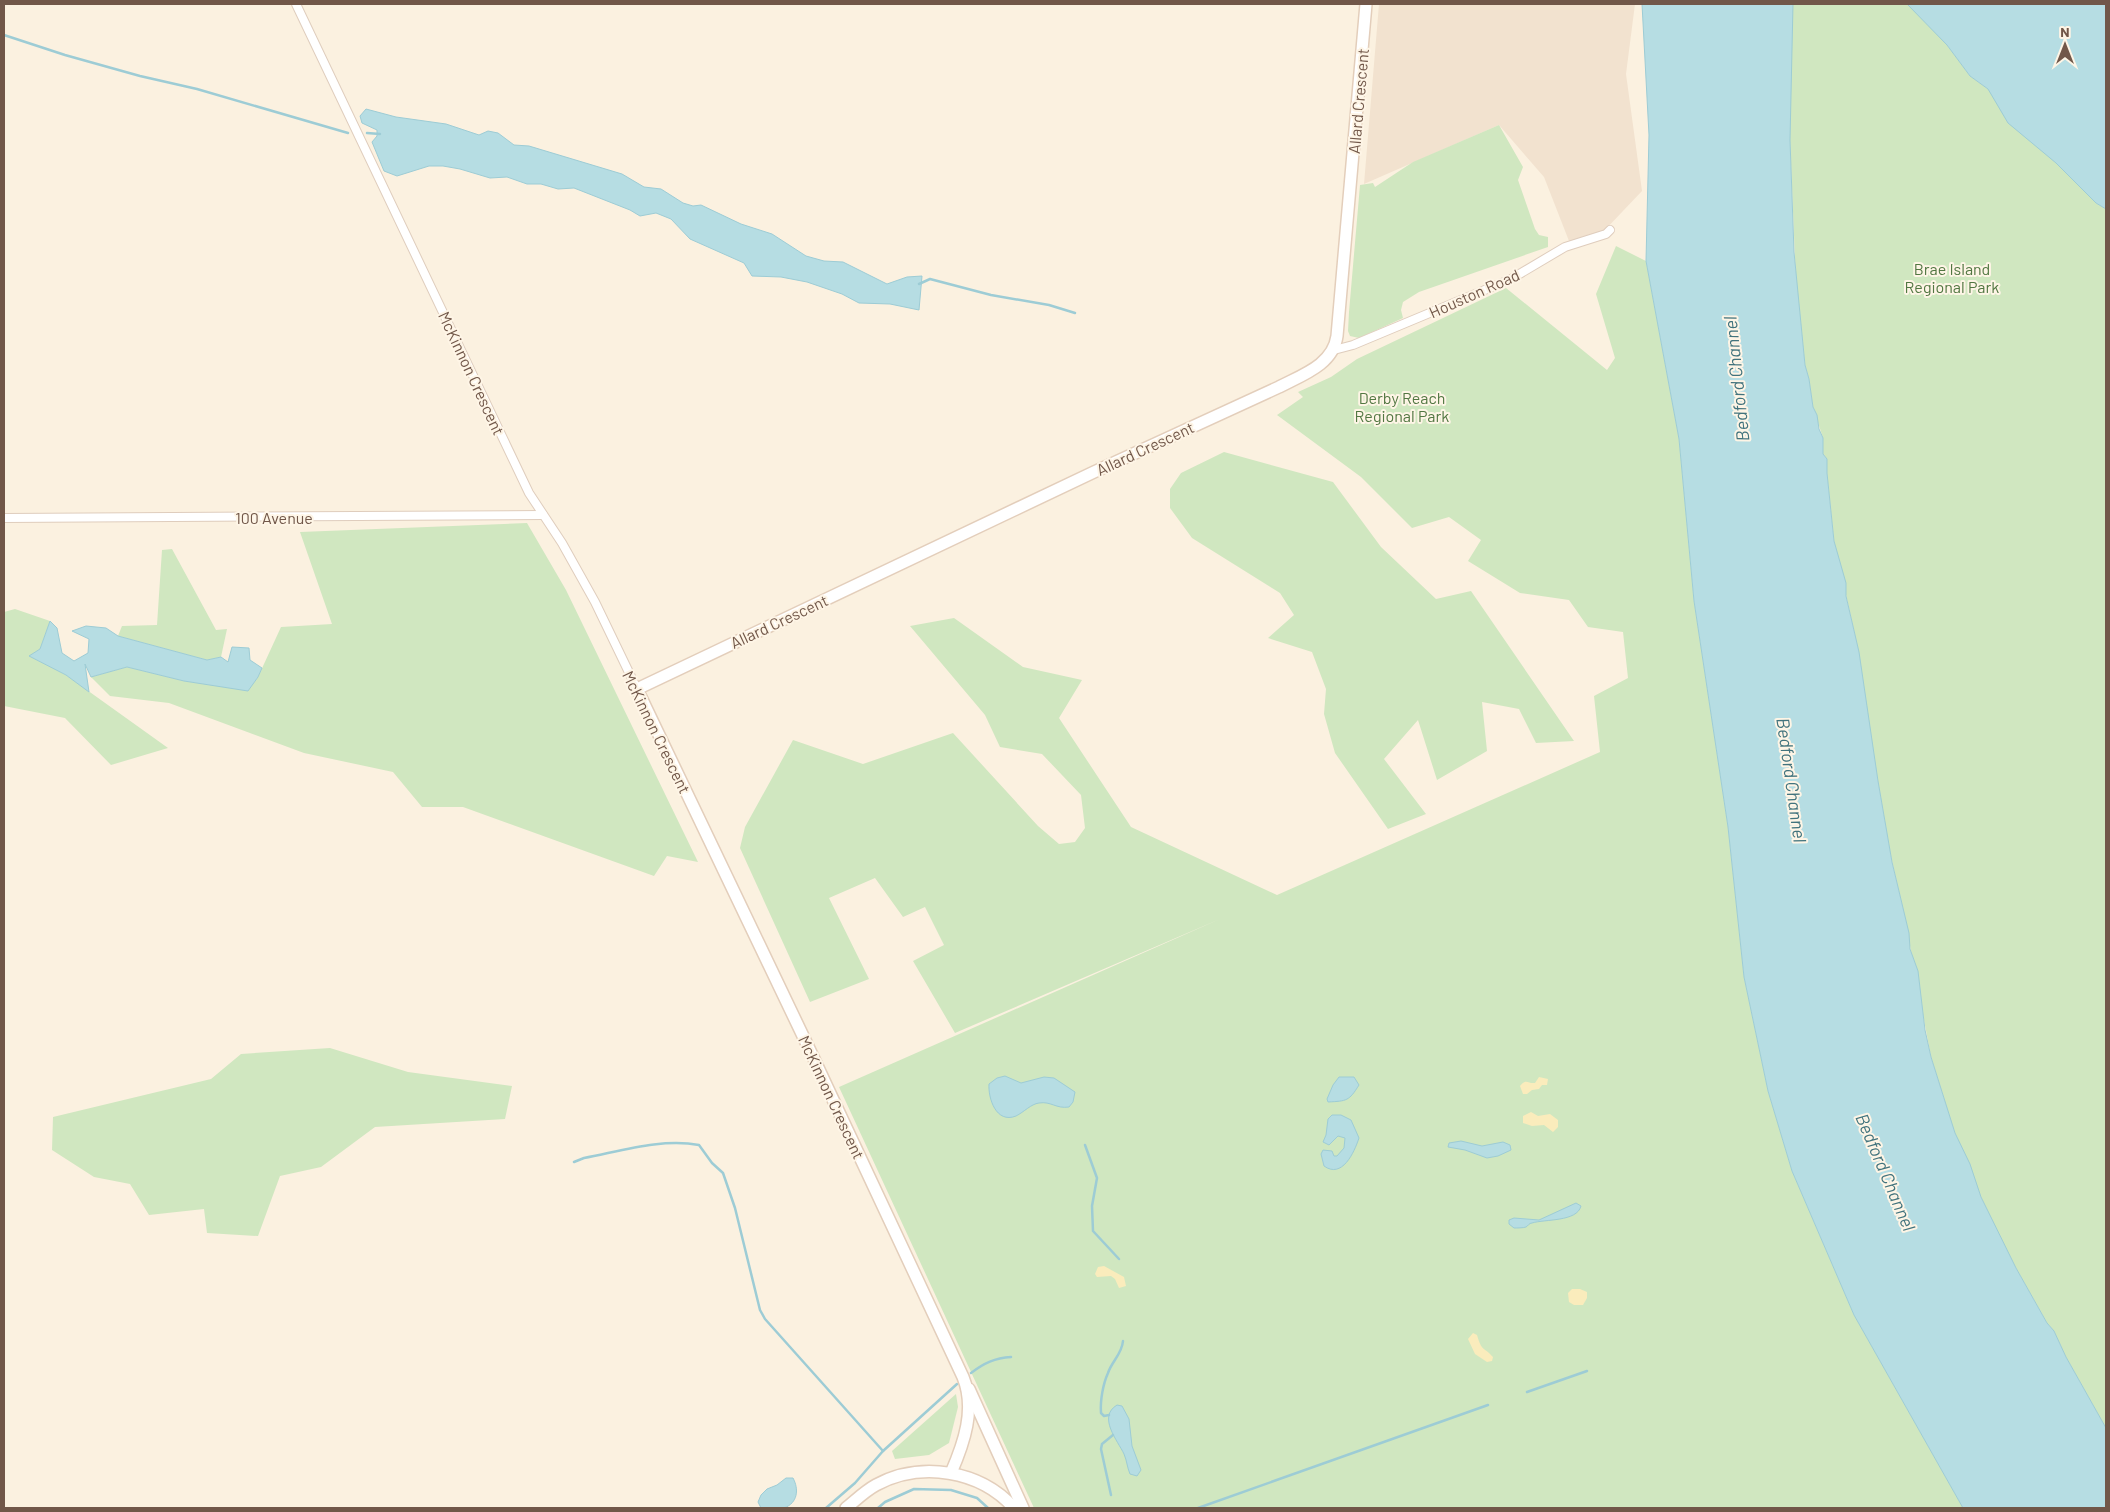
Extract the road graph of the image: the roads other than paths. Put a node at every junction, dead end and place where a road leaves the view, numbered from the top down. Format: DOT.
graph roads {
  1 [pos="296,4"];
  2 [pos="1366,4"];
  3 [pos="1610,230"];
  4 [pos="1334,350"];
  5 [pos="543,515"];
  6 [pos="4,518"];
  7 [pos="637,689"];
  8 [pos="966,1383"];
  9 [pos="951,1473"];
  10 [pos="846,1508"];
  11 [pos="1014,1508"];
  12 [pos="1023,1508"];
  1 -- 5 [label="street, McKinnon Crescent"];
  2 -- 4 [label="street, Allard Crescent"];
  3 -- 4 [label="street, Houston Road"];
  4 -- 7 [label="street, Allard Crescent"];
  5 -- 6 [label="street, 100 Avenue"];
  5 -- 7 [label="street, McKinnon Crescent"];
  7 -- 8 [label="street, McKinnon Crescent"];
  8 -- 9 [label="street, McKinnon Crescent"];
  8 -- 12 [label="street"];
  9 -- 10 [label="street"];
  9 -- 11 [label="street"];
}
